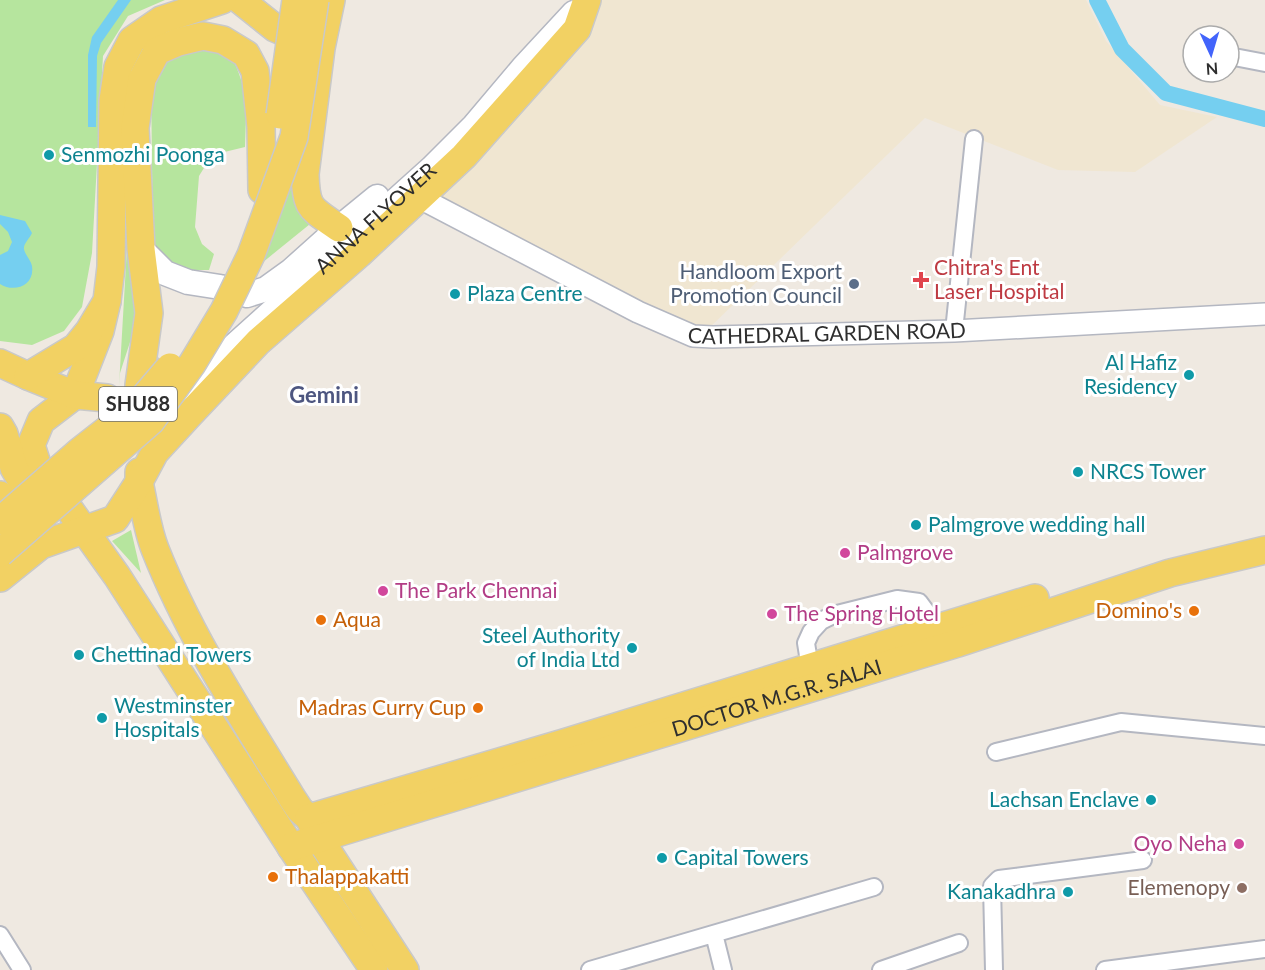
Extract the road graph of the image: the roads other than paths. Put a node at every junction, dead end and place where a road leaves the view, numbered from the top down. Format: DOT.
graph roads {
  1 [pos="222,0"];
  2 [pos="240,0"];
  3 [pos="296,0"];
  4 [pos="315,0"];
  5 [pos="331,0"];
  6 [pos="586,0"];
  7 [pos="565,11"];
  8 [pos="321,48"];
  9 [pos="1241,58"];
  10 [pos="1265,63"];
  11 [pos="974,139"];
  12 [pos="262,190"];
  13 [pos="420,198"];
  14 [pos="339,228"];
  15 [pos="141,249"];
  16 [pos="107,301"];
  17 [pos="1265,314"];
  18 [pos="954,331"];
  19 [pos="0,363"];
  20 [pos="28,376"];
  21 [pos="75,395"];
  22 [pos="146,426"];
  23 [pos="0,427"];
  24 [pos="139,482"];
  25 [pos="0,495"];
  26 [pos="0,521"];
  27 [pos="85,530"];
  28 [pos="1265,534"];
  29 [pos="49,542"];
  30 [pos="1265,550"];
  31 [pos="0,553"];
  32 [pos="101,553"];
  33 [pos="0,578"];
  34 [pos="939,629"];
  35 [pos="810,668"];
  36 [pos="1265,736"];
  37 [pos="996,752"];
  38 [pos="314,828"];
  39 [pos="291,848"];
  40 [pos="1143,860"];
  41 [pos="874,887"];
  42 [pos="714,934"];
  43 [pos="0,935"];
  44 [pos="959,943"];
  45 [pos="1265,949"];
  46 [pos="22,970"];
  47 [pos="374,970"];
  48 [pos="405,970"];
  49 [pos="590,970"];
  50 [pos="723,970"];
  51 [pos="881,970"];
  52 [pos="994,970"];
  53 [pos="1105,970"];
  1 -- 16 [label="main road"];
  2 -- 8 [label="main road"];
  3 -- 12 [label="main road, SHU88, bridge"];
  4 -- 22 [label="main road, ANNA FLYOVER / SHU88, bridge"];
  5 -- 8 [label="main road"];
  6 -- 7 [label="main road, ANNA FLYOVER"];
  6 -- 13 [label="main road"];
  7 -- 14 [label="main road"];
  7 -- 22 [label="main road, ANNA FLYOVER, bridge"];
  8 -- 14 [label="main road"];
  9 -- 10 [label="street"];
  11 -- 18 [label="street"];
  12 -- 15 [label="main road"];
  12 -- 26 [label="main road, SHU88, bridge"];
  13 -- 18 [label="street, CATHEDRAL GARDEN ROAD"];
  13 -- 24 [label="main road"];
  14 -- 15 [label="main road"];
  15 -- 22 [label="main road"];
  16 -- 20 [label="main road"];
  16 -- 21 [label="main road"];
  17 -- 18 [label="street, CATHEDRAL GARDEN ROAD"];
  19 -- 20 [label="main road"];
  20 -- 21 [label="main road"];
  21 -- 22 [label="main road"];
  21 -- 27 [label="main road"];
  22 -- 24 [label="main road"];
  22 -- 31 [label="main road, ANNA FLYOVER / SHU88, bridge"];
  23 -- 29 [label="main road"];
  24 -- 27 [label="main road"];
  24 -- 38 [label="main road"];
  25 -- 29 [label="main road"];
  27 -- 29 [label="main road"];
  27 -- 32 [label="main road"];
  28 -- 34 [label="main road, DOCTOR M.G.R. SALAI"];
  29 -- 32 [label="main road"];
  29 -- 33 [label="main road"];
  30 -- 38 [label="main road, DOCTOR M.G.R. SALAI"];
  32 -- 39 [label="main road"];
  34 -- 35 [label="main road, DOCTOR M.G.R. SALAI"];
  34 -- 35 [label="street"];
  35 -- 38 [label="main road, DOCTOR M.G.R. SALAI"];
  36 -- 37 [label="street"];
  38 -- 39 [label="main road, DOCTOR M.G.R. SALAI"];
  38 -- 48 [label="main road"];
  39 -- 47 [label="main road"];
  40 -- 52 [label="street"];
  41 -- 42 [label="street"];
  42 -- 49 [label="street"];
  42 -- 50 [label="street"];
  43 -- 46 [label="street"];
  44 -- 51 [label="street"];
  45 -- 53 [label="street"];
}
